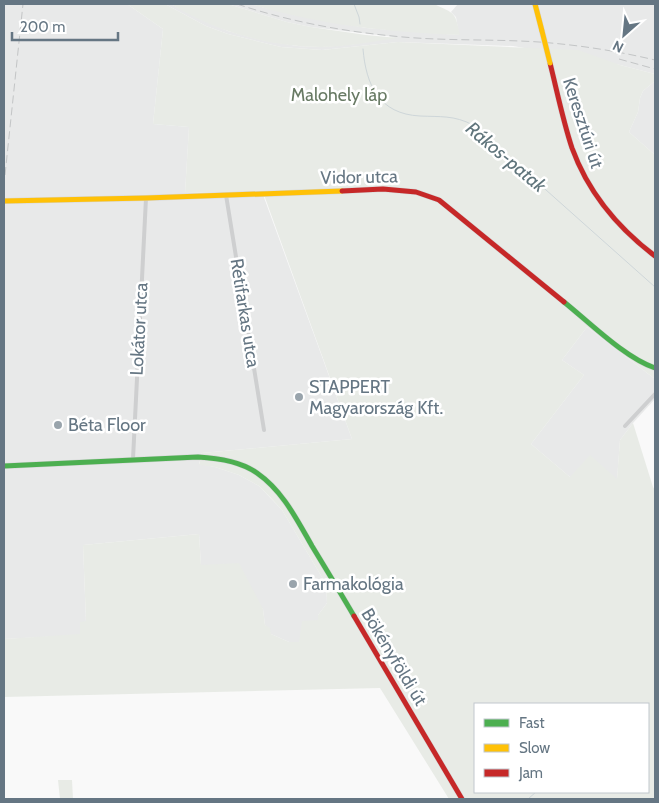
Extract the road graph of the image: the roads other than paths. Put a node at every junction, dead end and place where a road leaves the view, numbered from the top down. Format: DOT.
graph roads {
  1 [pos="535,4"];
  2 [pos="226,195"];
  3 [pos="146,198"];
  4 [pos="4,201"];
  5 [pos="655,256"];
  6 [pos="655,368"];
  7 [pos="655,394"];
  8 [pos="625,426"];
  9 [pos="264,430"];
  10 [pos="133,459"];
  11 [pos="4,466"];
  12 [pos="462,799"];
  1 -- 5 [label="street, Keresztúri út, bridge"];
  2 -- 3 [label="street, Vidor utca"];
  2 -- 6 [label="street, Vidor utca"];
  2 -- 9 [label="street, Rétifarkas utca"];
  3 -- 4 [label="street, Vidor utca"];
  3 -- 10 [label="street, Lokátor utca"];
  7 -- 8 [label="street"];
  10 -- 11 [label="street, Bökényföldi út"];
  10 -- 12 [label="street, Bökényföldi út"];
}
